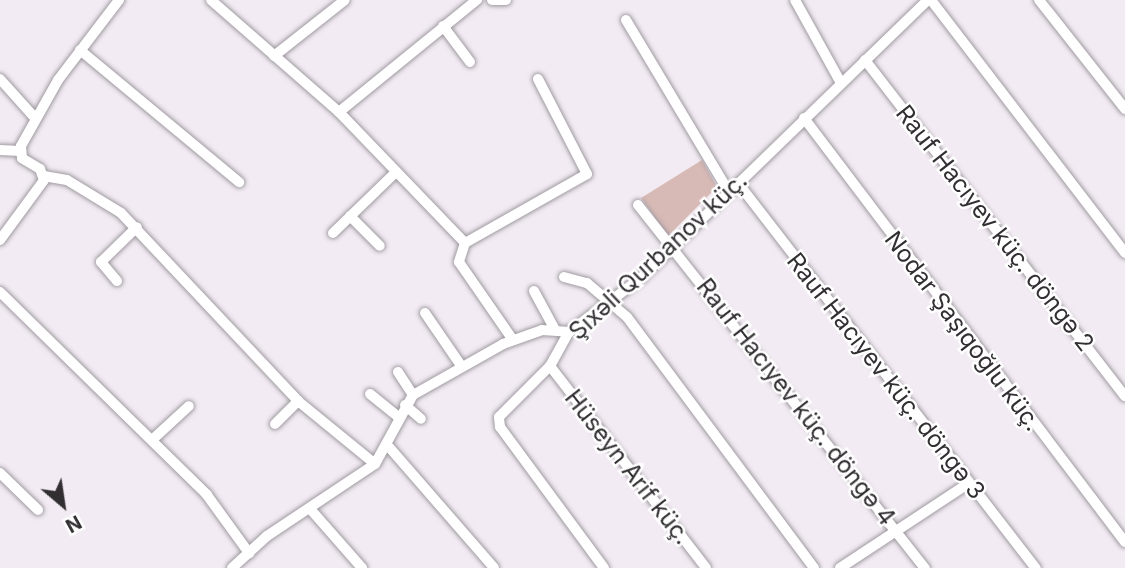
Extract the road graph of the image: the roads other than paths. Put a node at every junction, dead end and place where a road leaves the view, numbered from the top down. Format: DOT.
graph roads {
  1 [pos="119,0"];
  2 [pos="211,0"];
  3 [pos="345,0"];
  4 [pos="477,0"];
  5 [pos="492,0"];
  6 [pos="506,0"];
  7 [pos="795,0"];
  8 [pos="929,0"];
  9 [pos="1039,0"];
  10 [pos="626,20"];
  11 [pos="443,26"];
  12 [pos="80,50"];
  13 [pos="274,56"];
  14 [pos="865,60"];
  15 [pos="470,62"];
  16 [pos="0,79"];
  17 [pos="538,79"];
  18 [pos="841,83"];
  19 [pos="1125,109"];
  20 [pos="339,112"];
  21 [pos="35,118"];
  22 [pos="804,118"];
  23 [pos="0,150"];
  24 [pos="20,151"];
  25 [pos="396,172"];
  26 [pos="44,176"];
  27 [pos="239,183"];
  28 [pos="738,183"];
  29 [pos="729,192"];
  30 [pos="638,205"];
  31 [pos="350,216"];
  32 [pos="137,227"];
  33 [pos="333,233"];
  34 [pos="0,240"];
  35 [pos="465,243"];
  36 [pos="380,246"];
  37 [pos="673,248"];
  38 [pos="1125,253"];
  39 [pos="564,277"];
  40 [pos="117,281"];
  41 [pos="534,291"];
  42 [pos="0,292"];
  43 [pos="611,304"];
  44 [pos="425,313"];
  45 [pos="554,328"];
  46 [pos="569,332"];
  47 [pos="513,340"];
  48 [pos="550,366"];
  49 [pos="462,367"];
  50 [pos="398,372"];
  51 [pos="370,394"];
  52 [pos="413,394"];
  53 [pos="1125,396"];
  54 [pos="298,401"];
  55 [pos="405,405"];
  56 [pos="189,406"];
  57 [pos="400,418"];
  58 [pos="421,419"];
  59 [pos="275,424"];
  60 [pos="152,440"];
  61 [pos="389,447"];
  62 [pos="375,464"];
  63 [pos="0,473"];
  64 [pos="969,482"];
  65 [pos="38,510"];
  66 [pos="312,511"];
  67 [pos="896,531"];
  68 [pos="1125,542"];
  69 [pos="249,553"];
  70 [pos="232,568"];
  71 [pos="362,568"];
  72 [pos="494,568"];
  73 [pos="604,568"];
  74 [pos="706,568"];
  75 [pos="814,568"];
  76 [pos="839,568"];
  77 [pos="925,568"];
  78 [pos="1036,568"];
  1 -- 12 [label="street"];
  2 -- 13 [label="street"];
  3 -- 13 [label="street"];
  4 -- 11 [label="street"];
  5 -- 6 [label="street"];
  7 -- 18 [label="street"];
  8 -- 14 [label="street, Şıxəli Qurbanov küç."];
  8 -- 38 [label="street"];
  9 -- 19 [label="street"];
  10 -- 29 [label="street"];
  11 -- 15 [label="street"];
  11 -- 20 [label="street"];
  12 -- 21 [label="street"];
  12 -- 27 [label="street"];
  13 -- 20 [label="street"];
  14 -- 18 [label="street, Şıxəli Qurbanov küç."];
  14 -- 53 [label="street, Rauf Hacıyev küç. döngə 2"];
  16 -- 21 [label="street"];
  17 -- 35 [label="street"];
  18 -- 22 [label="street, Şıxəli Qurbanov küç."];
  20 -- 25 [label="street"];
  21 -- 24 [label="street"];
  22 -- 28 [label="street, Şıxəli Qurbanov küç."];
  22 -- 68 [label="street, Nodar Şaşıqoğlu küç."];
  23 -- 24 [label="street"];
  24 -- 26 [label="street"];
  25 -- 31 [label="street"];
  25 -- 35 [label="street"];
  26 -- 32 [label="street"];
  26 -- 34 [label="street"];
  28 -- 29 [label="street, Şıxəli Qurbanov küç."];
  28 -- 64 [label="street, Rauf Hacıyev küç. döngə 3"];
  29 -- 37 [label="street, Şıxəli Qurbanov küç."];
  30 -- 37 [label="street, Rauf Hacıyev küç. döngə 4"];
  31 -- 33 [label="street"];
  31 -- 36 [label="street"];
  32 -- 40 [label="street"];
  32 -- 54 [label="street"];
  35 -- 47 [label="street"];
  37 -- 43 [label="street, Şıxəli Qurbanov küç."];
  37 -- 67 [label="street, Rauf Hacıyev küç. döngə 4"];
  39 -- 43 [label="street"];
  41 -- 45 [label="street"];
  42 -- 60 [label="street"];
  43 -- 46 [label="street, Şıxəli Qurbanov küç."];
  43 -- 75 [label="street"];
  44 -- 49 [label="street"];
  45 -- 46 [label="street"];
  45 -- 47 [label="street"];
  46 -- 48 [label="street, Şıxəli Qurbanov küç."];
  47 -- 49 [label="street"];
  48 -- 73 [label="street, Şıxəli Qurbanov küç."];
  48 -- 74 [label="street, Hüseyn Arif küç."];
  49 -- 52 [label="street"];
  50 -- 52 [label="street"];
  51 -- 57 [label="street"];
  52 -- 55 [label="street"];
  54 -- 59 [label="street"];
  54 -- 62 [label="street"];
  55 -- 57 [label="street"];
  55 -- 58 [label="street"];
  56 -- 60 [label="street"];
  57 -- 61 [label="street"];
  60 -- 69 [label="street"];
  61 -- 62 [label="street"];
  61 -- 72 [label="street"];
  62 -- 66 [label="street"];
  63 -- 65 [label="street"];
  64 -- 67 [label="street"];
  64 -- 78 [label="street, Rauf Hacıyev küç. döngə 3"];
  66 -- 69 [label="street"];
  66 -- 71 [label="street"];
  67 -- 76 [label="street"];
  67 -- 77 [label="street, Rauf Hacıyev küç. döngə 4"];
  69 -- 70 [label="street"];
}
